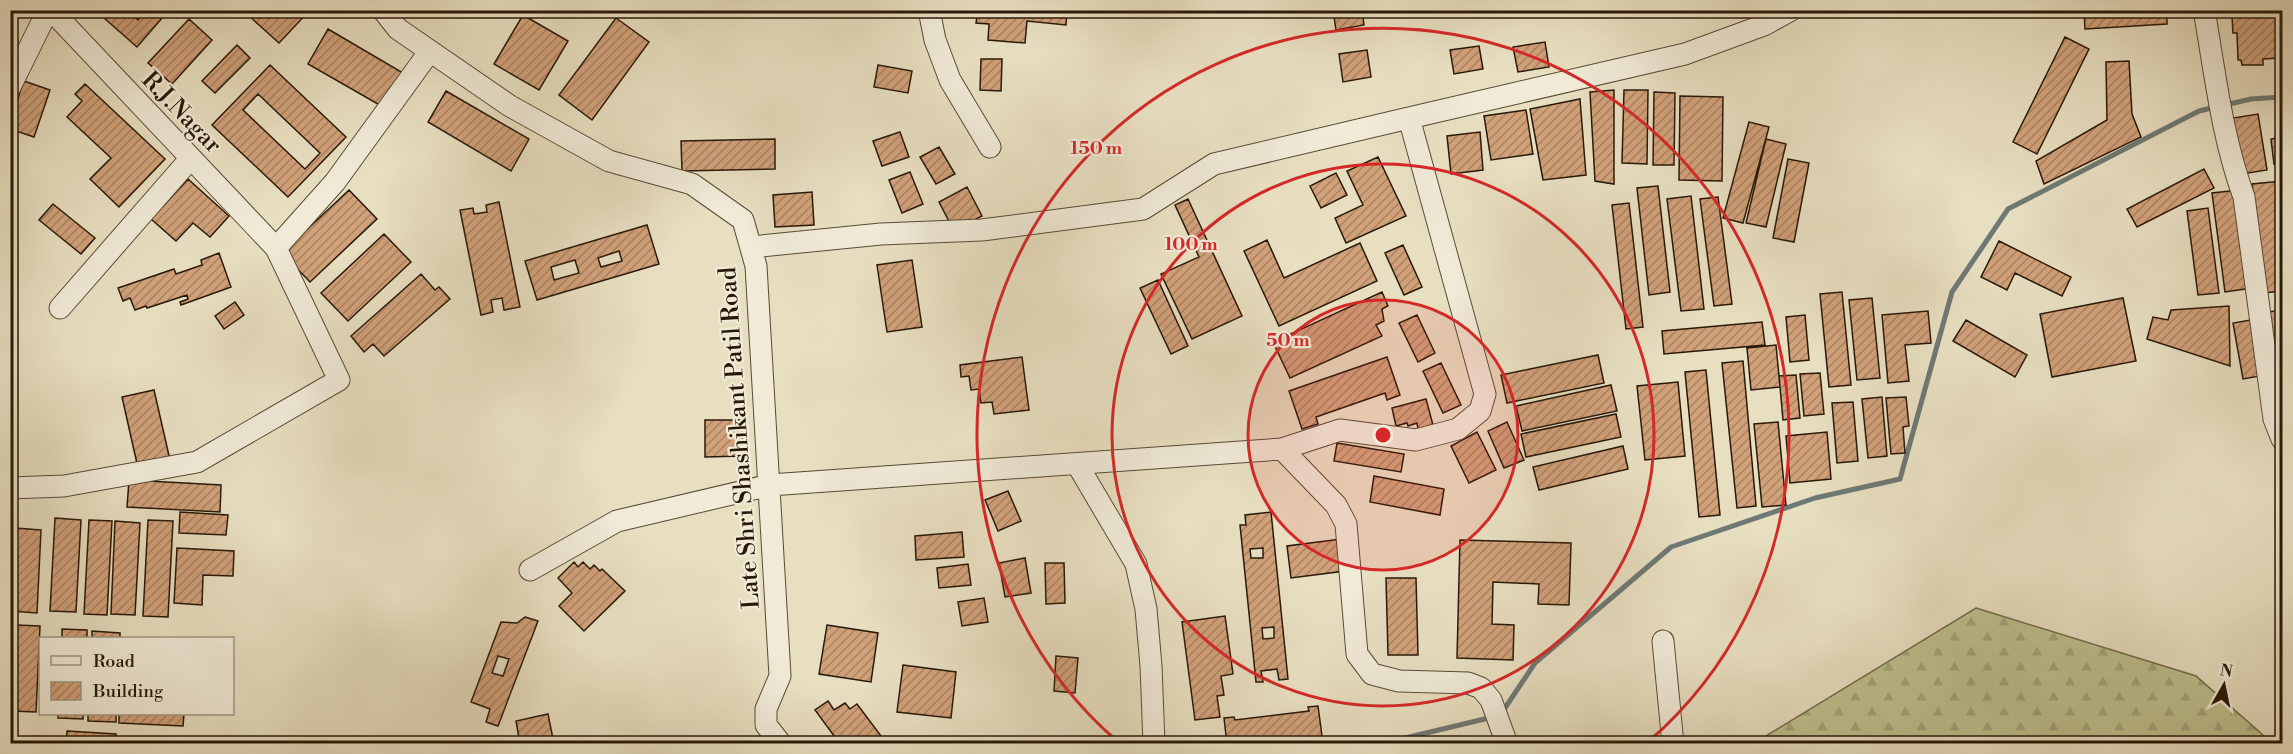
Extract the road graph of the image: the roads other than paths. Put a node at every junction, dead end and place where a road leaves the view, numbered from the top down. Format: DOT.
graph roads {
  1 [pos="49,10"];
  2 [pos="383,10"];
  3 [pos="929,10"];
  4 [pos="1791,10"];
  5 [pos="2204,10"];
  6 [pos="430,51"];
  7 [pos="10,87"];
  8 [pos="1409,118"];
  9 [pos="990,147"];
  10 [pos="191,159"];
  11 [pos="751,247"];
  12 [pos="276,248"];
  13 [pos="60,308"];
  14 [pos="2283,439"];
  15 [pos="1282,449"];
  16 [pos="1077,464"];
  17 [pos="770,485"];
  18 [pos="10,488"];
  19 [pos="530,570"];
  20 [pos="1663,641"];
  21 [pos="781,744"];
  22 [pos="1154,744"];
  23 [pos="1507,744"];
  24 [pos="1673,744"];
  1 -- 7 [label="street"];
  1 -- 10 [label="street, R.J.Nagar"];
  2 -- 6 [label="street, Late Shri Shashikant Patil Road"];
  3 -- 9 [label="street"];
  4 -- 8 [label="street"];
  5 -- 14 [label="street"];
  6 -- 11 [label="street, Late Shri Shashikant Patil Road"];
  6 -- 12 [label="street"];
  8 -- 11 [label="street"];
  8 -- 15 [label="street"];
  10 -- 12 [label="street, R.J.Nagar"];
  10 -- 13 [label="street"];
  11 -- 17 [label="street, Late Shri Shashikant Patil Road"];
  12 -- 18 [label="street, R.J.Nagar"];
  15 -- 16 [label="street"];
  15 -- 23 [label="street"];
  16 -- 17 [label="street"];
  16 -- 22 [label="street"];
  17 -- 19 [label="street"];
  17 -- 21 [label="street, Late Shri Shashikant Patil Road"];
  20 -- 24 [label="street"];
}
